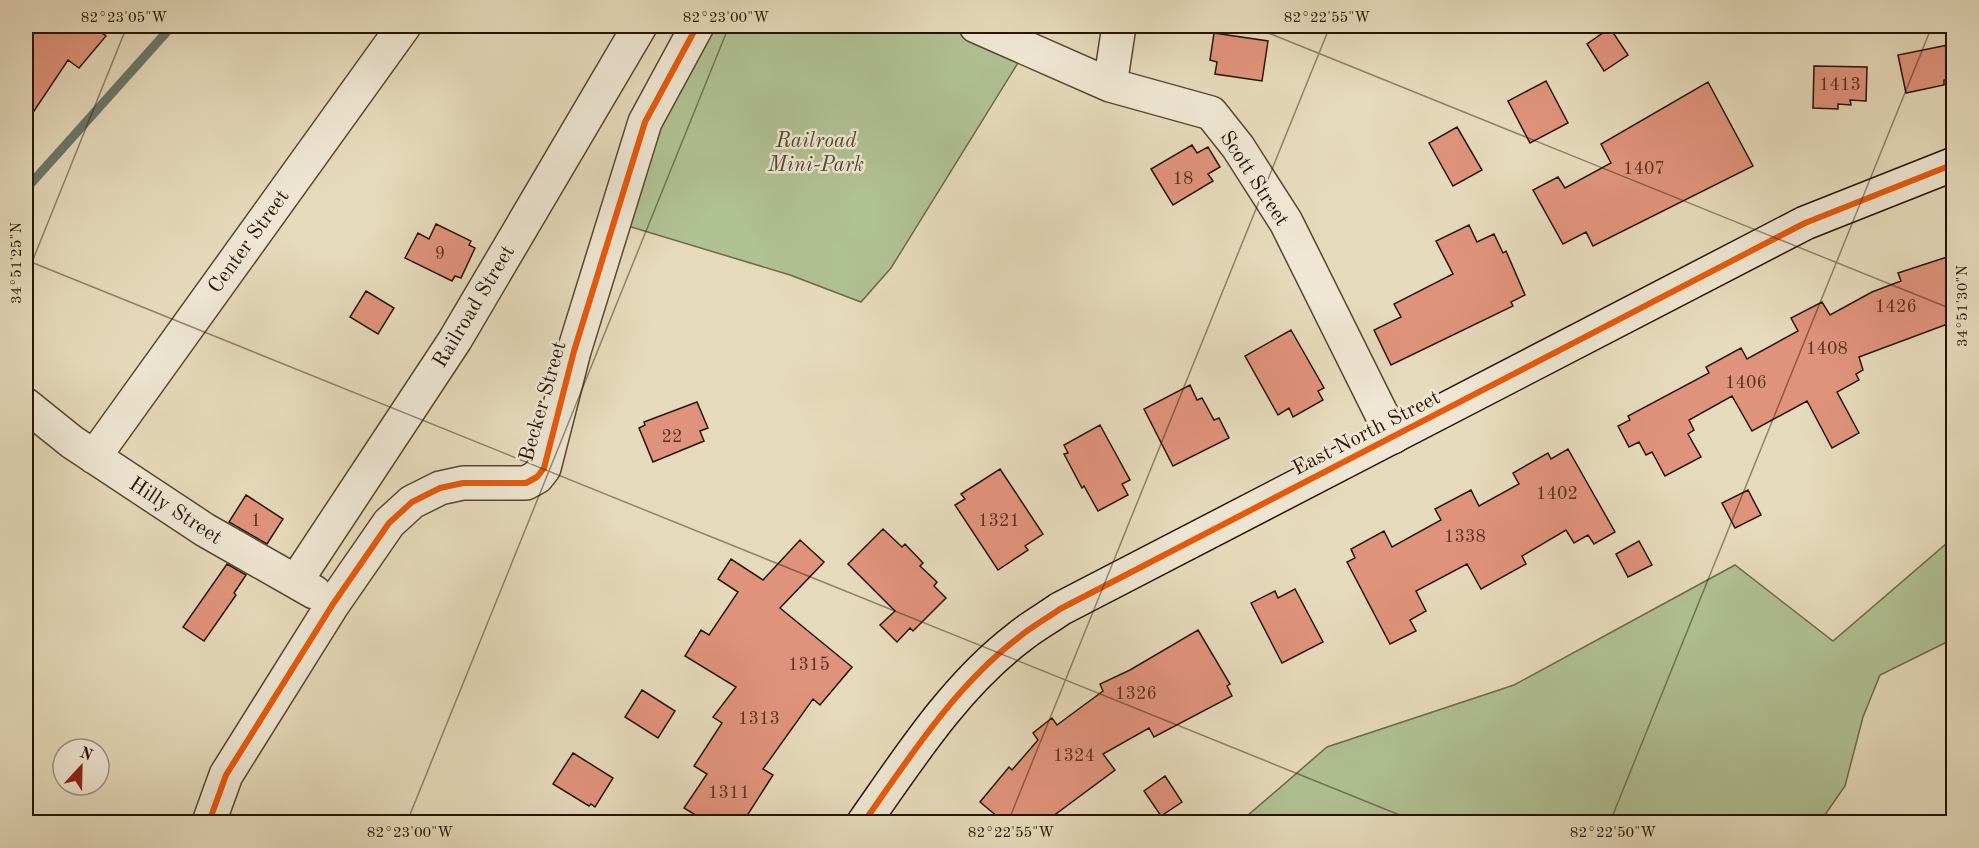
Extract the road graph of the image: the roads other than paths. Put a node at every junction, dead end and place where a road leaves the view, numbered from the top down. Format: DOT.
graph roads {
  1 [pos="404,26"];
  2 [pos="640,26"];
  3 [pos="697,26"];
  4 [pos="976,26"];
  5 [pos="1119,26"];
  6 [pos="1110,85"];
  7 [pos="1953,164"];
  8 [pos="26,405"];
  9 [pos="1393,437"];
  10 [pos="94,457"];
  11 [pos="296,581"];
  12 [pos="333,603"];
  13 [pos="209,822"];
  14 [pos="864,822"];
  1 -- 10 [label="street, Center Street"];
  2 -- 11 [label="street, Railroad Street"];
  3 -- 12 [label="street, Becker Street"];
  4 -- 6 [label="street, Scott Street"];
  5 -- 6 [label="street"];
  6 -- 9 [label="street, Scott Street"];
  7 -- 9 [label="street, East North Street"];
  8 -- 10 [label="street, Hilly Street"];
  9 -- 14 [label="street, East North Street"];
  10 -- 11 [label="street, Hilly Street"];
  11 -- 12 [label="street, Hilly Street"];
  12 -- 13 [label="street, Becker Street"];
}
